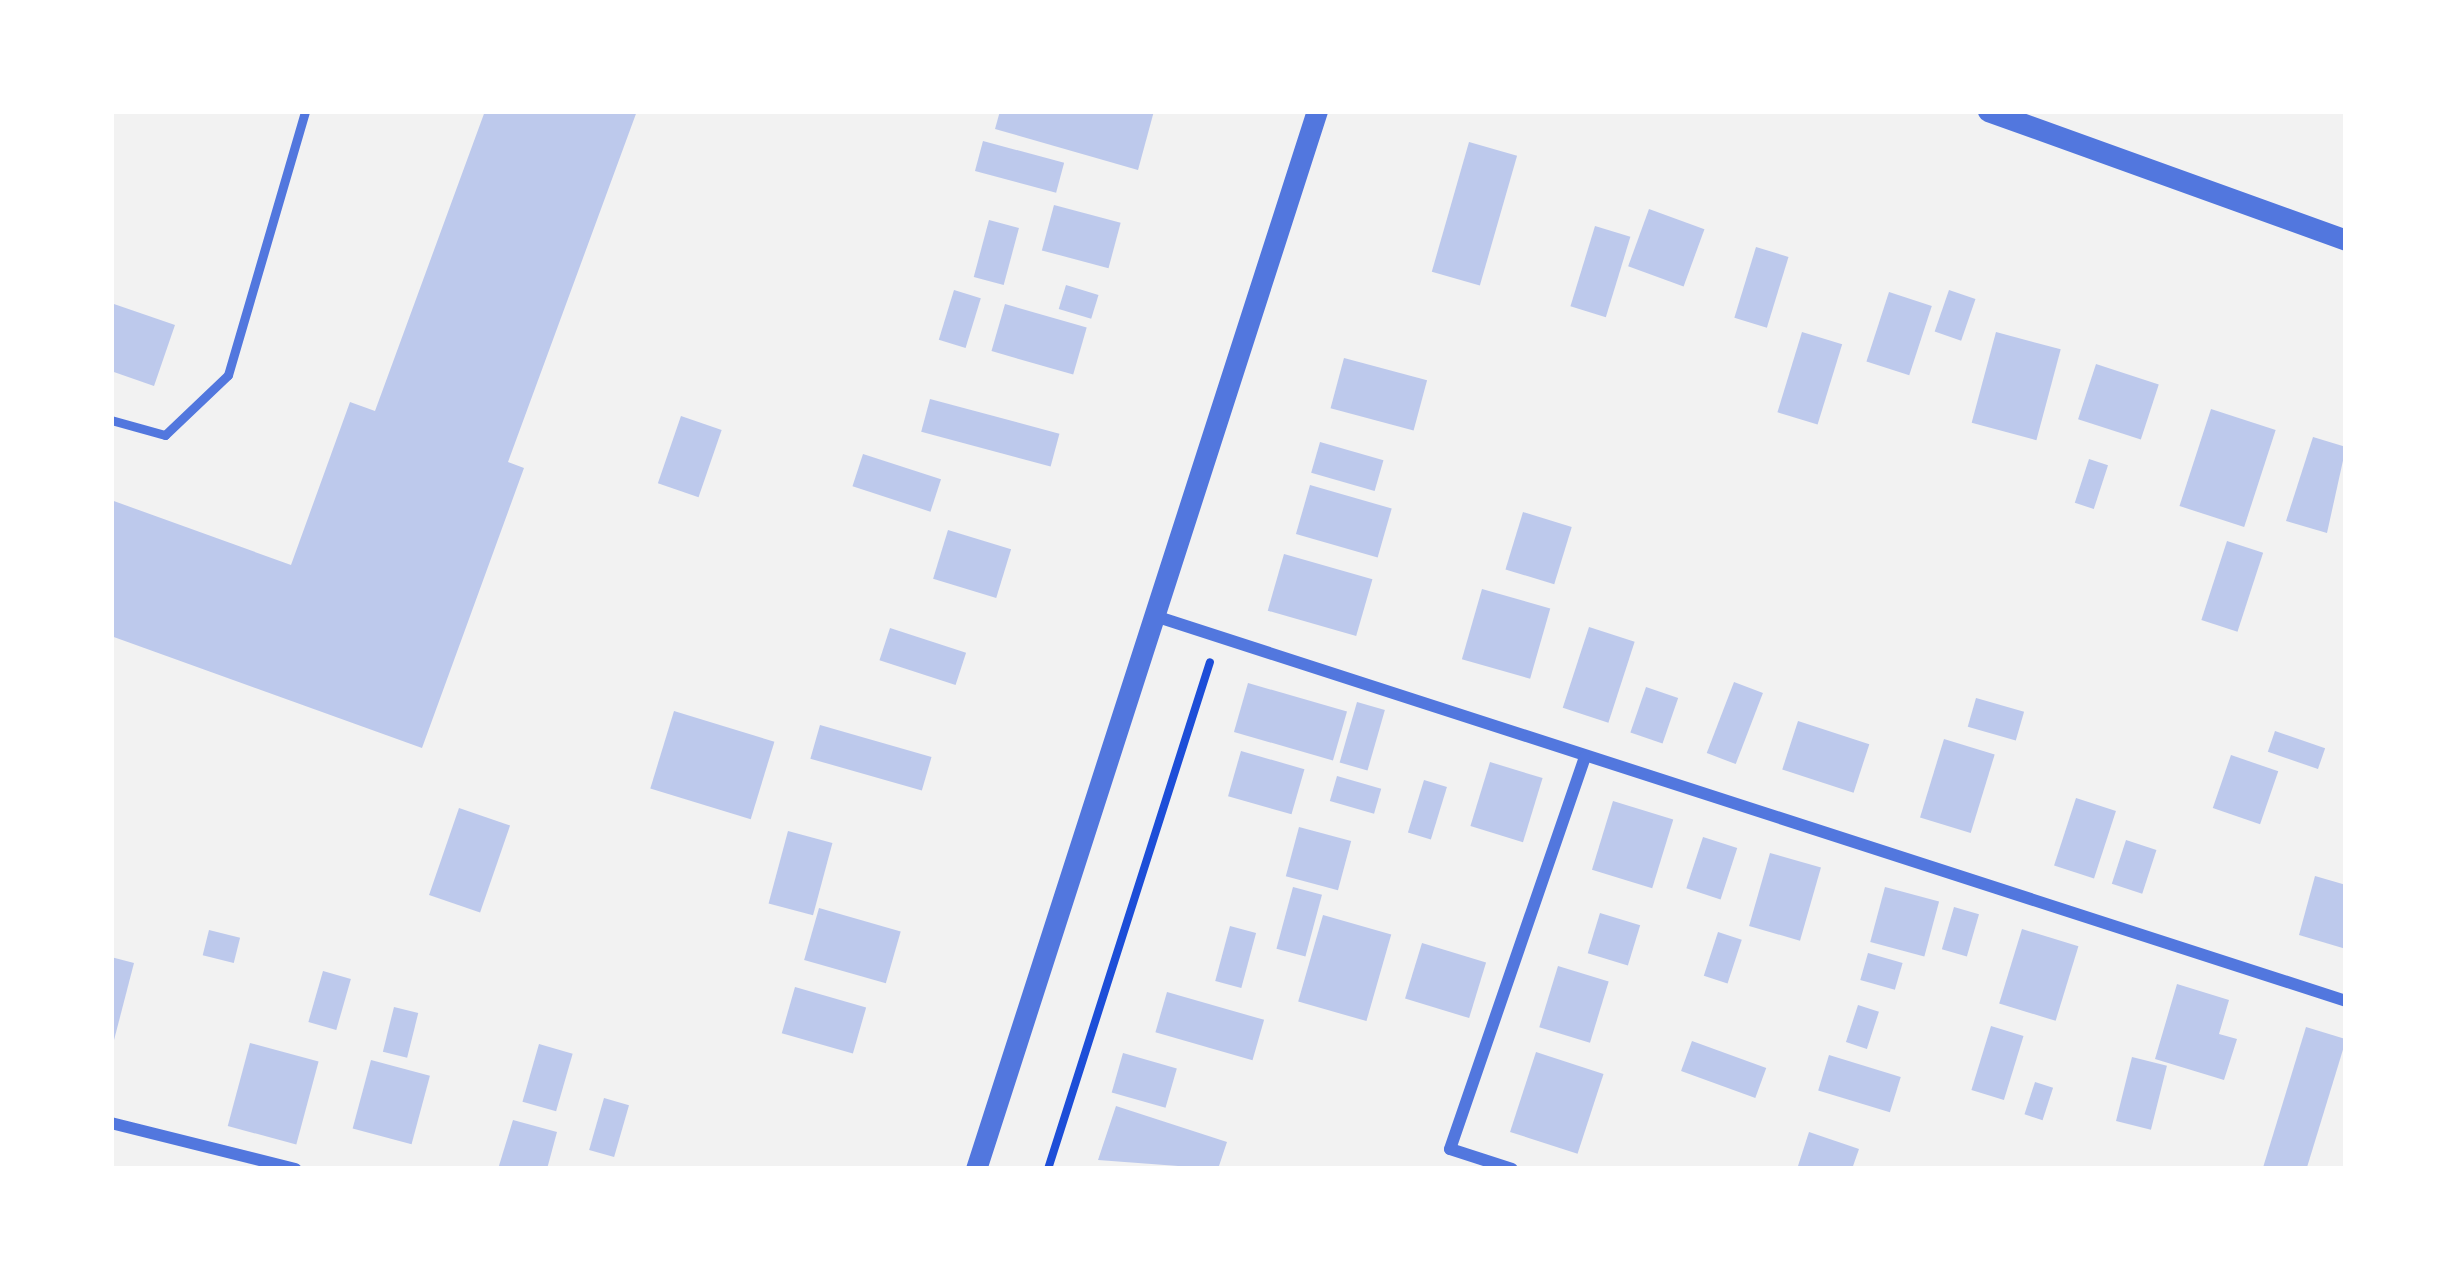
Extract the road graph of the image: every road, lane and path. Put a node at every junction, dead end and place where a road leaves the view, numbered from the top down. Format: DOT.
graph roads {
  1 [pos="304,111"];
  2 [pos="1317,111"];
  3 [pos="1988,111"];
  4 [pos="2346,240"];
  5 [pos="111,420"];
  6 [pos="1158,617"];
  7 [pos="1219,637"];
  8 [pos="1585,758"];
  9 [pos="2346,1001"];
  10 [pos="111,1123"];
  11 [pos="295,1169"];
  12 [pos="976,1169"];
  13 [pos="1048,1169"];
  14 [pos="1512,1169"];
  1 -- 5 [label="lane"];
  2 -- 6 [label="street"];
  3 -- 4 [label="street"];
  6 -- 7 [label="street"];
  6 -- 12 [label="street"];
  7 -- 8 [label="street"];
  7 -- 13 [label="path"];
  8 -- 9 [label="street"];
  8 -- 14 [label="street"];
  10 -- 11 [label="street"];
}
